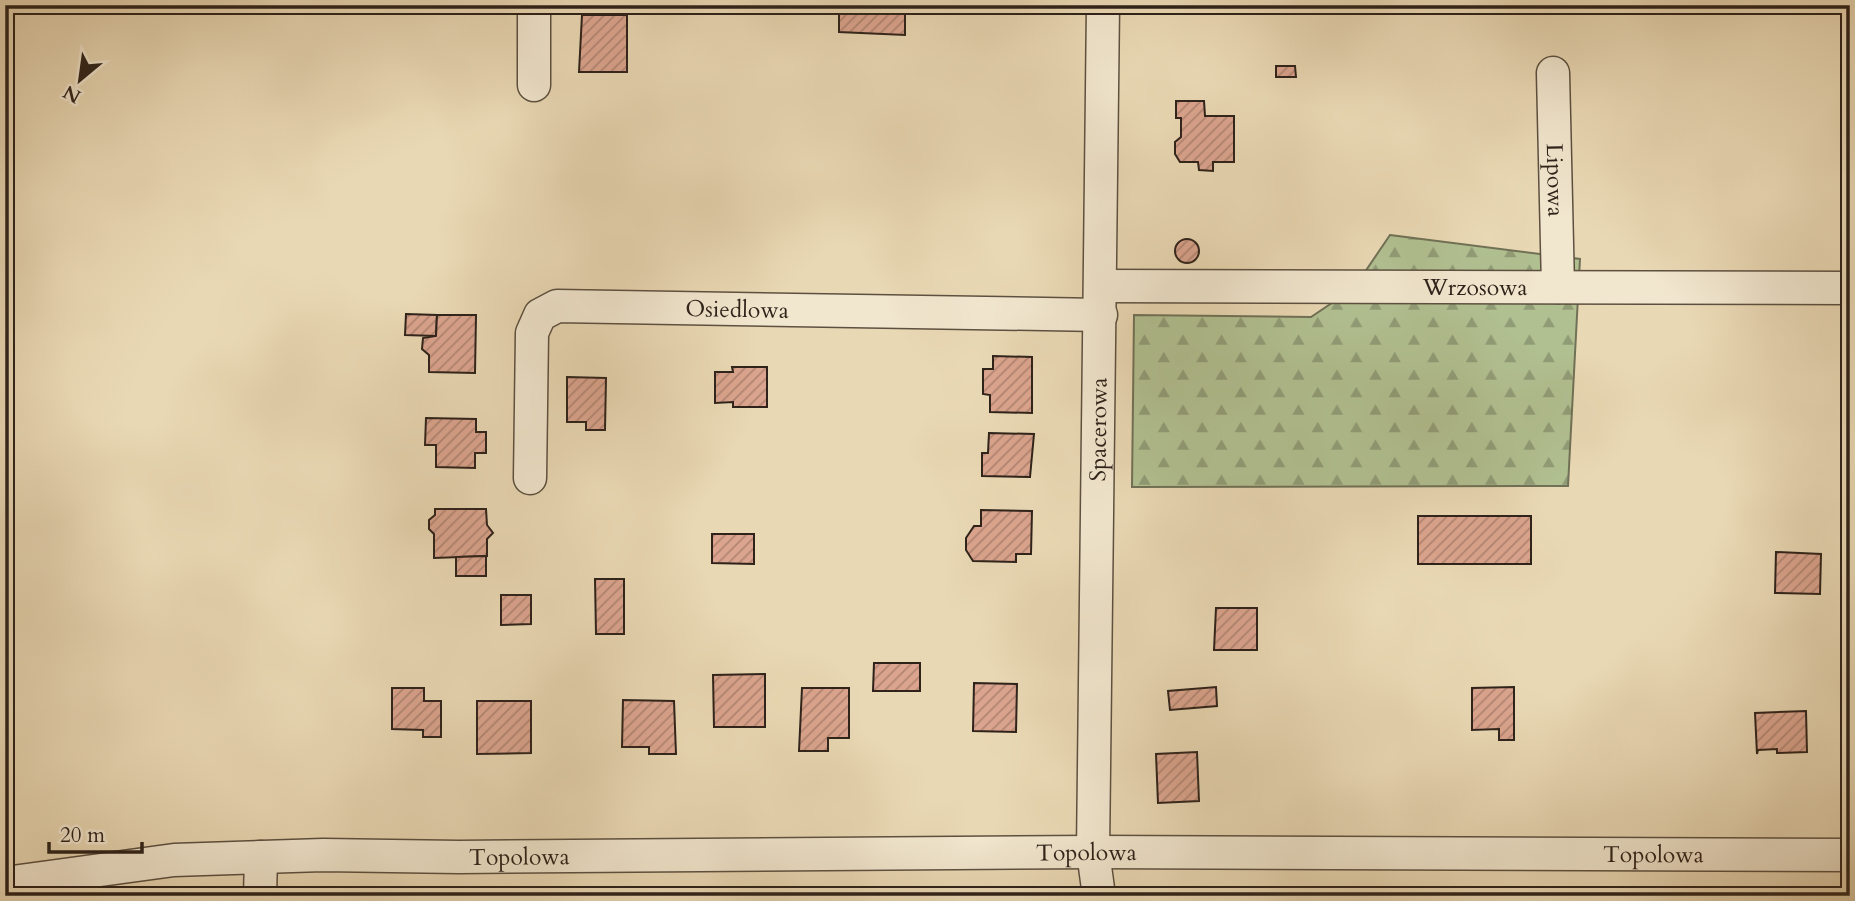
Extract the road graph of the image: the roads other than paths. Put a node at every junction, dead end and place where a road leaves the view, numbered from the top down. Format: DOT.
graph roads {
  1 [pos="534,5"];
  2 [pos="1102,5"];
  3 [pos="1553,73"];
  4 [pos="534,85"];
  5 [pos="1558,287"];
  6 [pos="1850,288"];
  7 [pos="1101,300"];
  8 [pos="530,478"];
  9 [pos="1093,852"];
  10 [pos="1850,855"];
  11 [pos="261,857"];
  12 [pos="5,883"];
  13 [pos="260,896"];
  14 [pos="1099,896"];
  1 -- 4 [label="street"];
  2 -- 7 [label="street, Spacerowa"];
  3 -- 5 [label="street, Lipowa"];
  5 -- 6 [label="street, Wrzosowa"];
  5 -- 7 [label="street, Wrzosowa"];
  7 -- 8 [label="street, Osiedlowa"];
  7 -- 9 [label="street, Spacerowa"];
  9 -- 10 [label="street, Topolowa"];
  9 -- 11 [label="street, Topolowa"];
  9 -- 14 [label="street, Spacerowa"];
  11 -- 12 [label="street, Topolowa"];
  11 -- 13 [label="street"];
}
